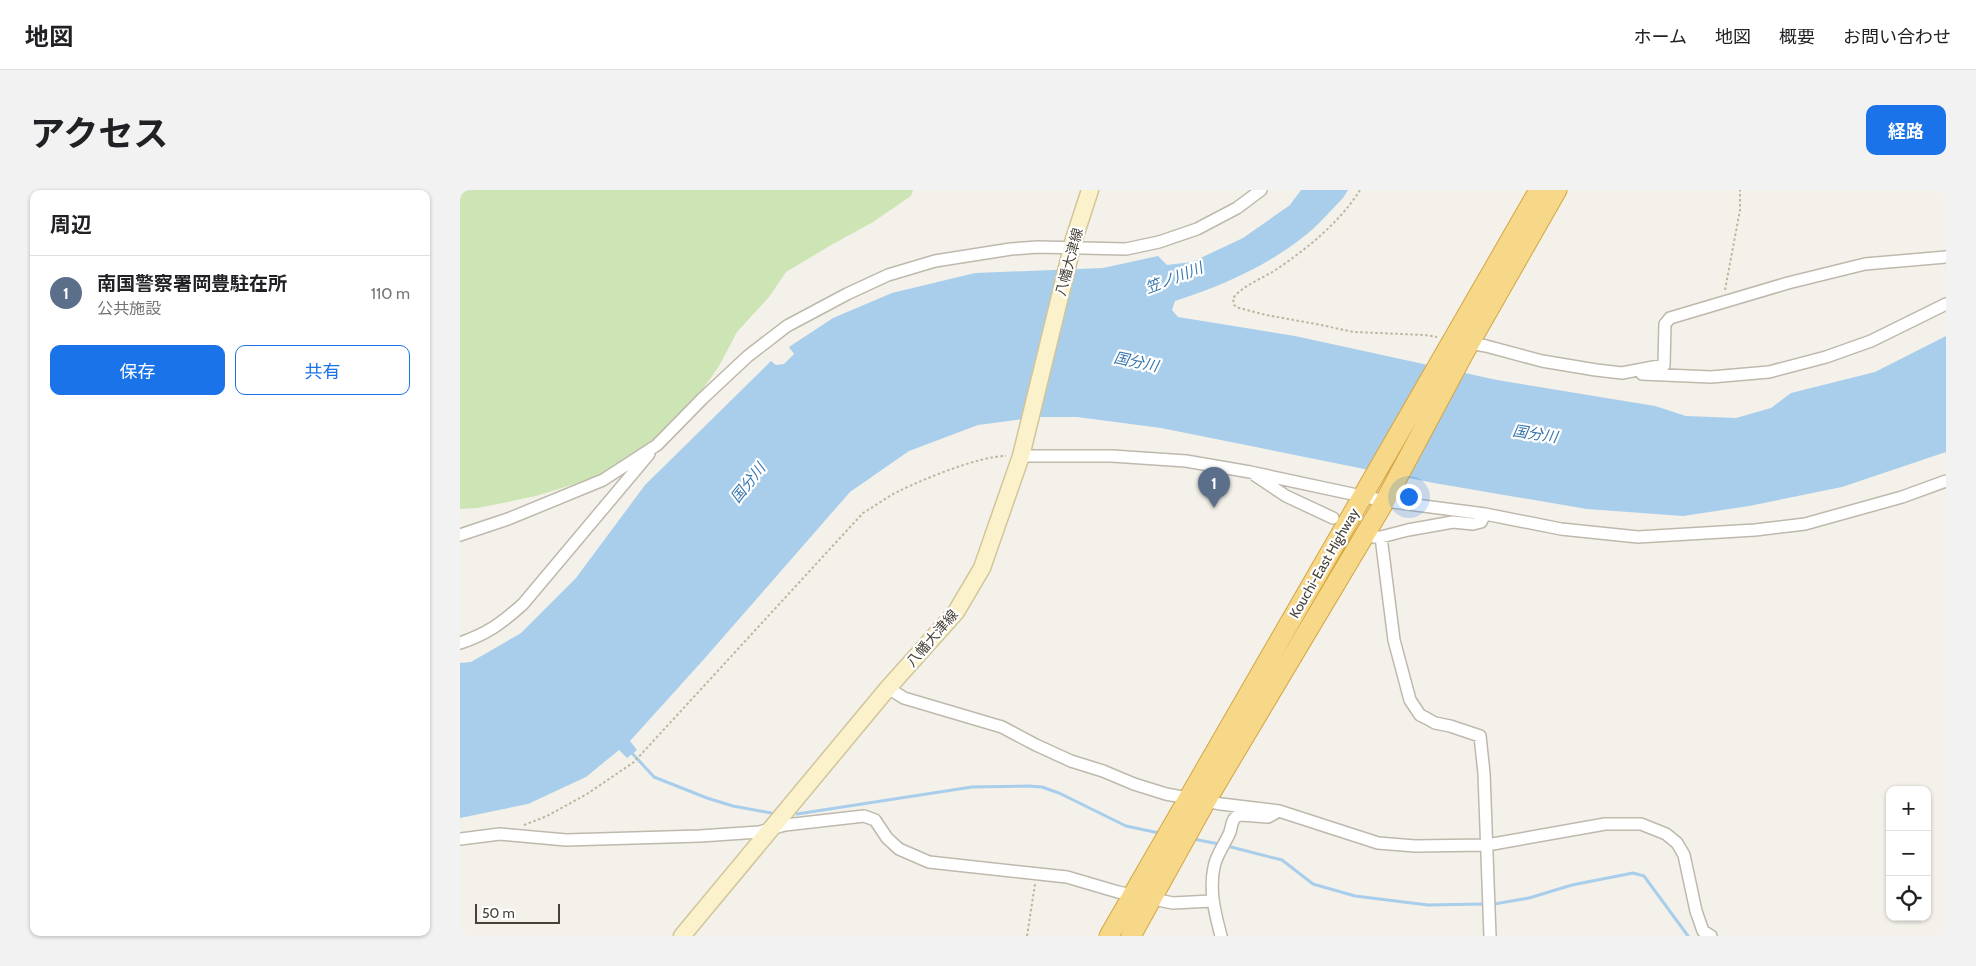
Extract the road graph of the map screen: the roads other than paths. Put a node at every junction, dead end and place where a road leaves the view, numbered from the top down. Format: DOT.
graph roads {
  1 [pos="1090,190"];
  2 [pos="1261,190"];
  3 [pos="1539,190"];
  4 [pos="1556,190"];
  5 [pos="1072,249"];
  6 [pos="1946,257"];
  7 [pos="1946,304"];
  8 [pos="1459,346"];
  9 [pos="1664,364"];
  10 [pos="1622,373"];
  11 [pos="1711,377"];
  12 [pos="657,444"];
  13 [pos="1021,453"];
  14 [pos="1250,472"];
  15 [pos="1946,480"];
  16 [pos="1366,492"];
  17 [pos="1388,496"];
  18 [pos="1485,514"];
  19 [pos="1333,518"];
  20 [pos="460,535"];
  21 [pos="460,643"];
  22 [pos="888,688"];
  23 [pos="1187,797"];
  24 [pos="1206,801"];
  25 [pos="1279,811"];
  26 [pos="1185,819"];
  27 [pos="771,829"];
  28 [pos="460,839"];
  29 [pos="1487,845"];
  30 [pos="1168,851"];
  31 [pos="1132,895"];
  32 [pos="1152,899"];
  33 [pos="1212,901"];
  34 [pos="682,936"];
  35 [pos="1109,936"];
  36 [pos="1131,936"];
  37 [pos="1221,936"];
  38 [pos="1490,936"];
  39 [pos="1711,936"];
  1 -- 5 [label="main road, 八幡大津線"];
  2 -- 5 [label="street"];
  3 -- 8 [label="highway, Kouchi-East Highway"];
  4 -- 8 [label="highway, Kouchi-East Highway"];
  5 -- 12 [label="street"];
  5 -- 13 [label="main road, 八幡大津線"];
  6 -- 9 [label="street"];
  7 -- 11 [label="street"];
  8 -- 10 [label="street"];
  8 -- 16 [label="highway, Kouchi-East Highway"];
  8 -- 17 [label="highway, Kouchi-East Highway"];
  9 -- 10 [label="street"];
  9 -- 11 [label="street"];
  10 -- 11 [label="street"];
  12 -- 20 [label="street"];
  12 -- 21 [label="street"];
  13 -- 14 [label="street"];
  13 -- 22 [label="main road, 八幡大津線"];
  14 -- 16 [label="street"];
  14 -- 19 [label="street"];
  15 -- 18 [label="street"];
  16 -- 17 [label="street"];
  16 -- 23 [label="highway, Kouchi-East Highway"];
  17 -- 18 [label="street"];
  17 -- 24 [label="highway, Kouchi-East Highway"];
  18 -- 29 [label="street"];
  22 -- 23 [label="street"];
  22 -- 27 [label="main road, 八幡大津線"];
  23 -- 24 [label="street"];
  23 -- 26 [label="highway, Kouchi-East Highway"];
  24 -- 25 [label="street"];
  24 -- 26 [label="highway, Kouchi-East Highway"];
  25 -- 29 [label="street"];
  25 -- 33 [label="street"];
  26 -- 30 [label="highway, Kouchi-East Highway"];
  27 -- 28 [label="street"];
  27 -- 31 [label="street"];
  27 -- 34 [label="main road, 八幡大津線"];
  29 -- 38 [label="street"];
  29 -- 39 [label="street"];
  30 -- 31 [label="highway, Kouchi-East Highway"];
  30 -- 32 [label="highway, Kouchi-East Highway"];
  31 -- 32 [label="street"];
  31 -- 35 [label="highway, Kouchi-East Highway"];
  32 -- 33 [label="street"];
  32 -- 36 [label="highway, Kouchi-East Highway"];
  33 -- 37 [label="street"];
}
